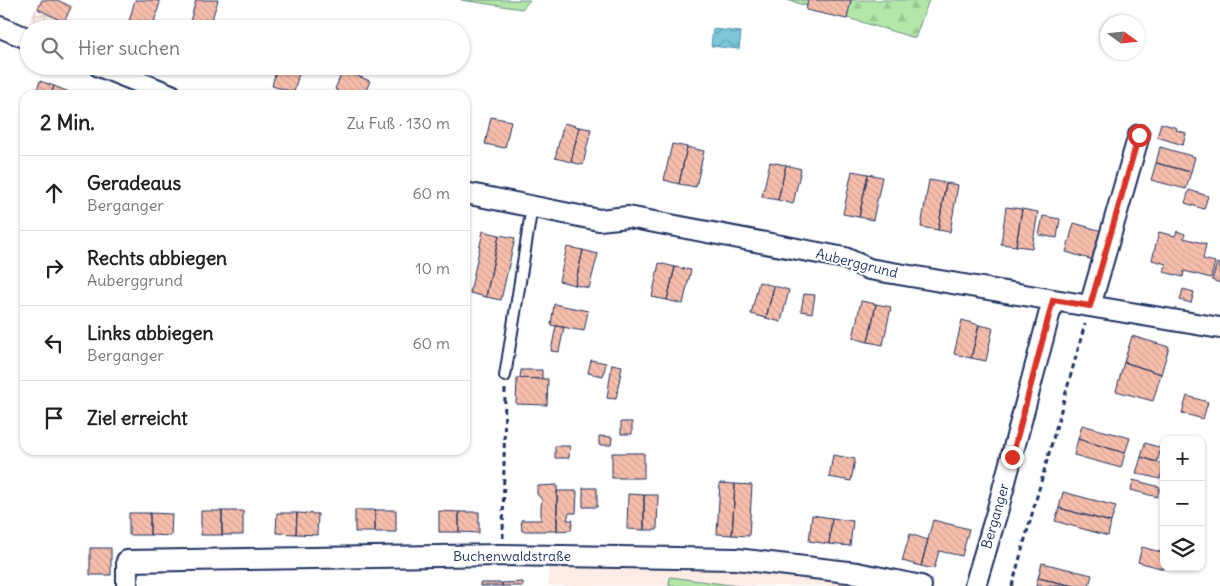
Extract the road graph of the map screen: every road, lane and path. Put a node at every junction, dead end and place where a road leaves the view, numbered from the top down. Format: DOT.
graph roads {
  1 [pos="0,27"];
  2 [pos="20,35"];
  3 [pos="121,75"];
  4 [pos="159,90"];
  5 [pos="1139,135"];
  6 [pos="470,193"];
  7 [pos="532,206"];
  8 [pos="1053,300"];
  9 [pos="1090,306"];
  10 [pos="1220,328"];
  11 [pos="505,376"];
  12 [pos="502,555"];
  13 [pos="127,586"];
  14 [pos="920,586"];
  15 [pos="975,586"];
  16 [pos="1012,586"];
  1 -- 2 [label="street"];
  3 -- 4 [label="street"];
  5 -- 9 [label="street"];
  6 -- 7 [label="street, Auberggrund"];
  7 -- 8 [label="street, Auberggrund"];
  7 -- 11 [label="lane"];
  8 -- 9 [label="street, Auberggrund"];
  8 -- 15 [label="street, Berganger"];
  9 -- 10 [label="street, Auberggrund"];
  9 -- 16 [label="path"];
  11 -- 12 [label="path"];
  12 -- 13 [label="street, Buchenwaldstraße"];
  12 -- 14 [label="street, Buchenwaldstraße"];
}
